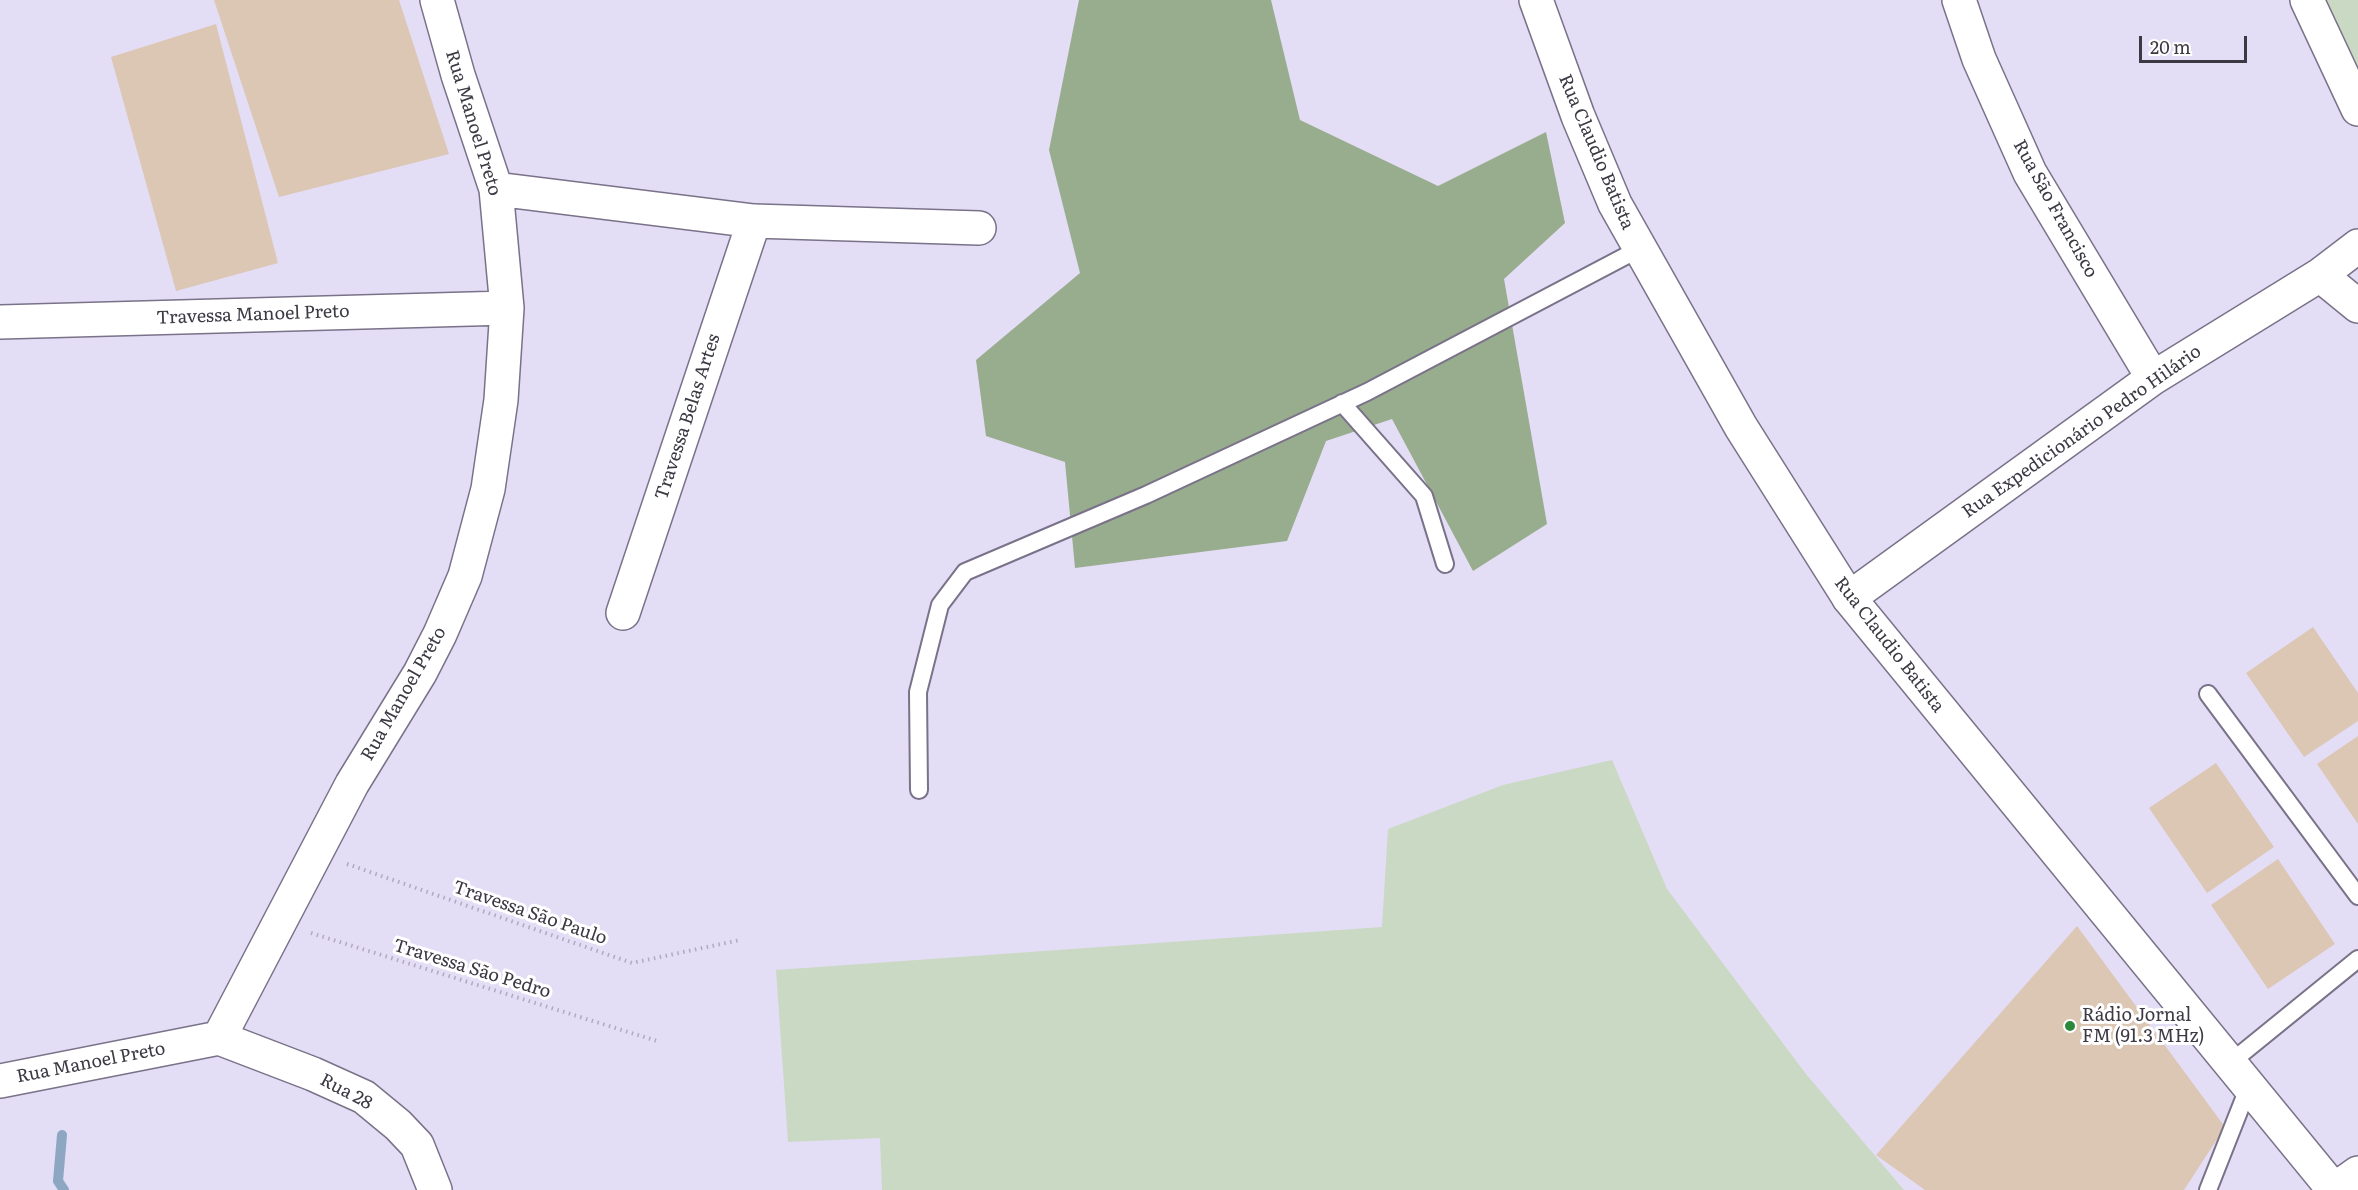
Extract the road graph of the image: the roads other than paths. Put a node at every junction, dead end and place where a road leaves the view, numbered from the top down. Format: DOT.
graph roads {
  1 [pos="437,0"];
  2 [pos="1536,0"];
  3 [pos="1959,0"];
  4 [pos="2307,0"];
  5 [pos="2358,109"];
  6 [pos="496,189"];
  7 [pos="754,221"];
  8 [pos="979,228"];
  9 [pos="2358,246"];
  10 [pos="1639,249"];
  11 [pos="2320,275"];
  12 [pos="2358,306"];
  13 [pos="507,308"];
  14 [pos="0,322"];
  15 [pos="2153,378"];
  16 [pos="1342,403"];
  17 [pos="1445,564"];
  18 [pos="1849,598"];
  19 [pos="623,613"];
  20 [pos="2208,694"];
  21 [pos="919,790"];
  22 [pos="2358,896"];
  23 [pos="2358,959"];
  24 [pos="219,1038"];
  25 [pos="2239,1074"];
  26 [pos="0,1081"];
  27 [pos="2358,1173"];
  28 [pos="435,1190"];
  29 [pos="2208,1190"];
  30 [pos="2334,1190"];
  1 -- 6 [label="street, Rua Manoel Preto"];
  2 -- 10 [label="street, Rua Claudio Batista"];
  3 -- 15 [label="street, Rua São Francisco"];
  4 -- 5 [label="street"];
  6 -- 7 [label="street"];
  6 -- 13 [label="street, Rua Manoel Preto"];
  7 -- 8 [label="street"];
  7 -- 19 [label="street, Travessa Belas Artes"];
  9 -- 11 [label="street, Rua Expedicionário Pedro Hilário"];
  10 -- 16 [label="lane"];
  10 -- 18 [label="street, Rua Claudio Batista"];
  11 -- 12 [label="street"];
  11 -- 15 [label="street, Rua Expedicionário Pedro Hilário"];
  13 -- 14 [label="street, Travessa Manoel Preto"];
  13 -- 24 [label="street, Rua Manoel Preto"];
  15 -- 18 [label="street, Rua Expedicionário Pedro Hilário"];
  16 -- 17 [label="lane"];
  16 -- 21 [label="lane"];
  18 -- 25 [label="street, Rua Claudio Batista"];
  20 -- 22 [label="lane"];
  23 -- 25 [label="lane"];
  24 -- 26 [label="street, Rua Manoel Preto"];
  24 -- 28 [label="street, Rua 28"];
  25 -- 29 [label="lane"];
  25 -- 30 [label="street, Rua Claudio Batista"];
  27 -- 30 [label="street"];
}
